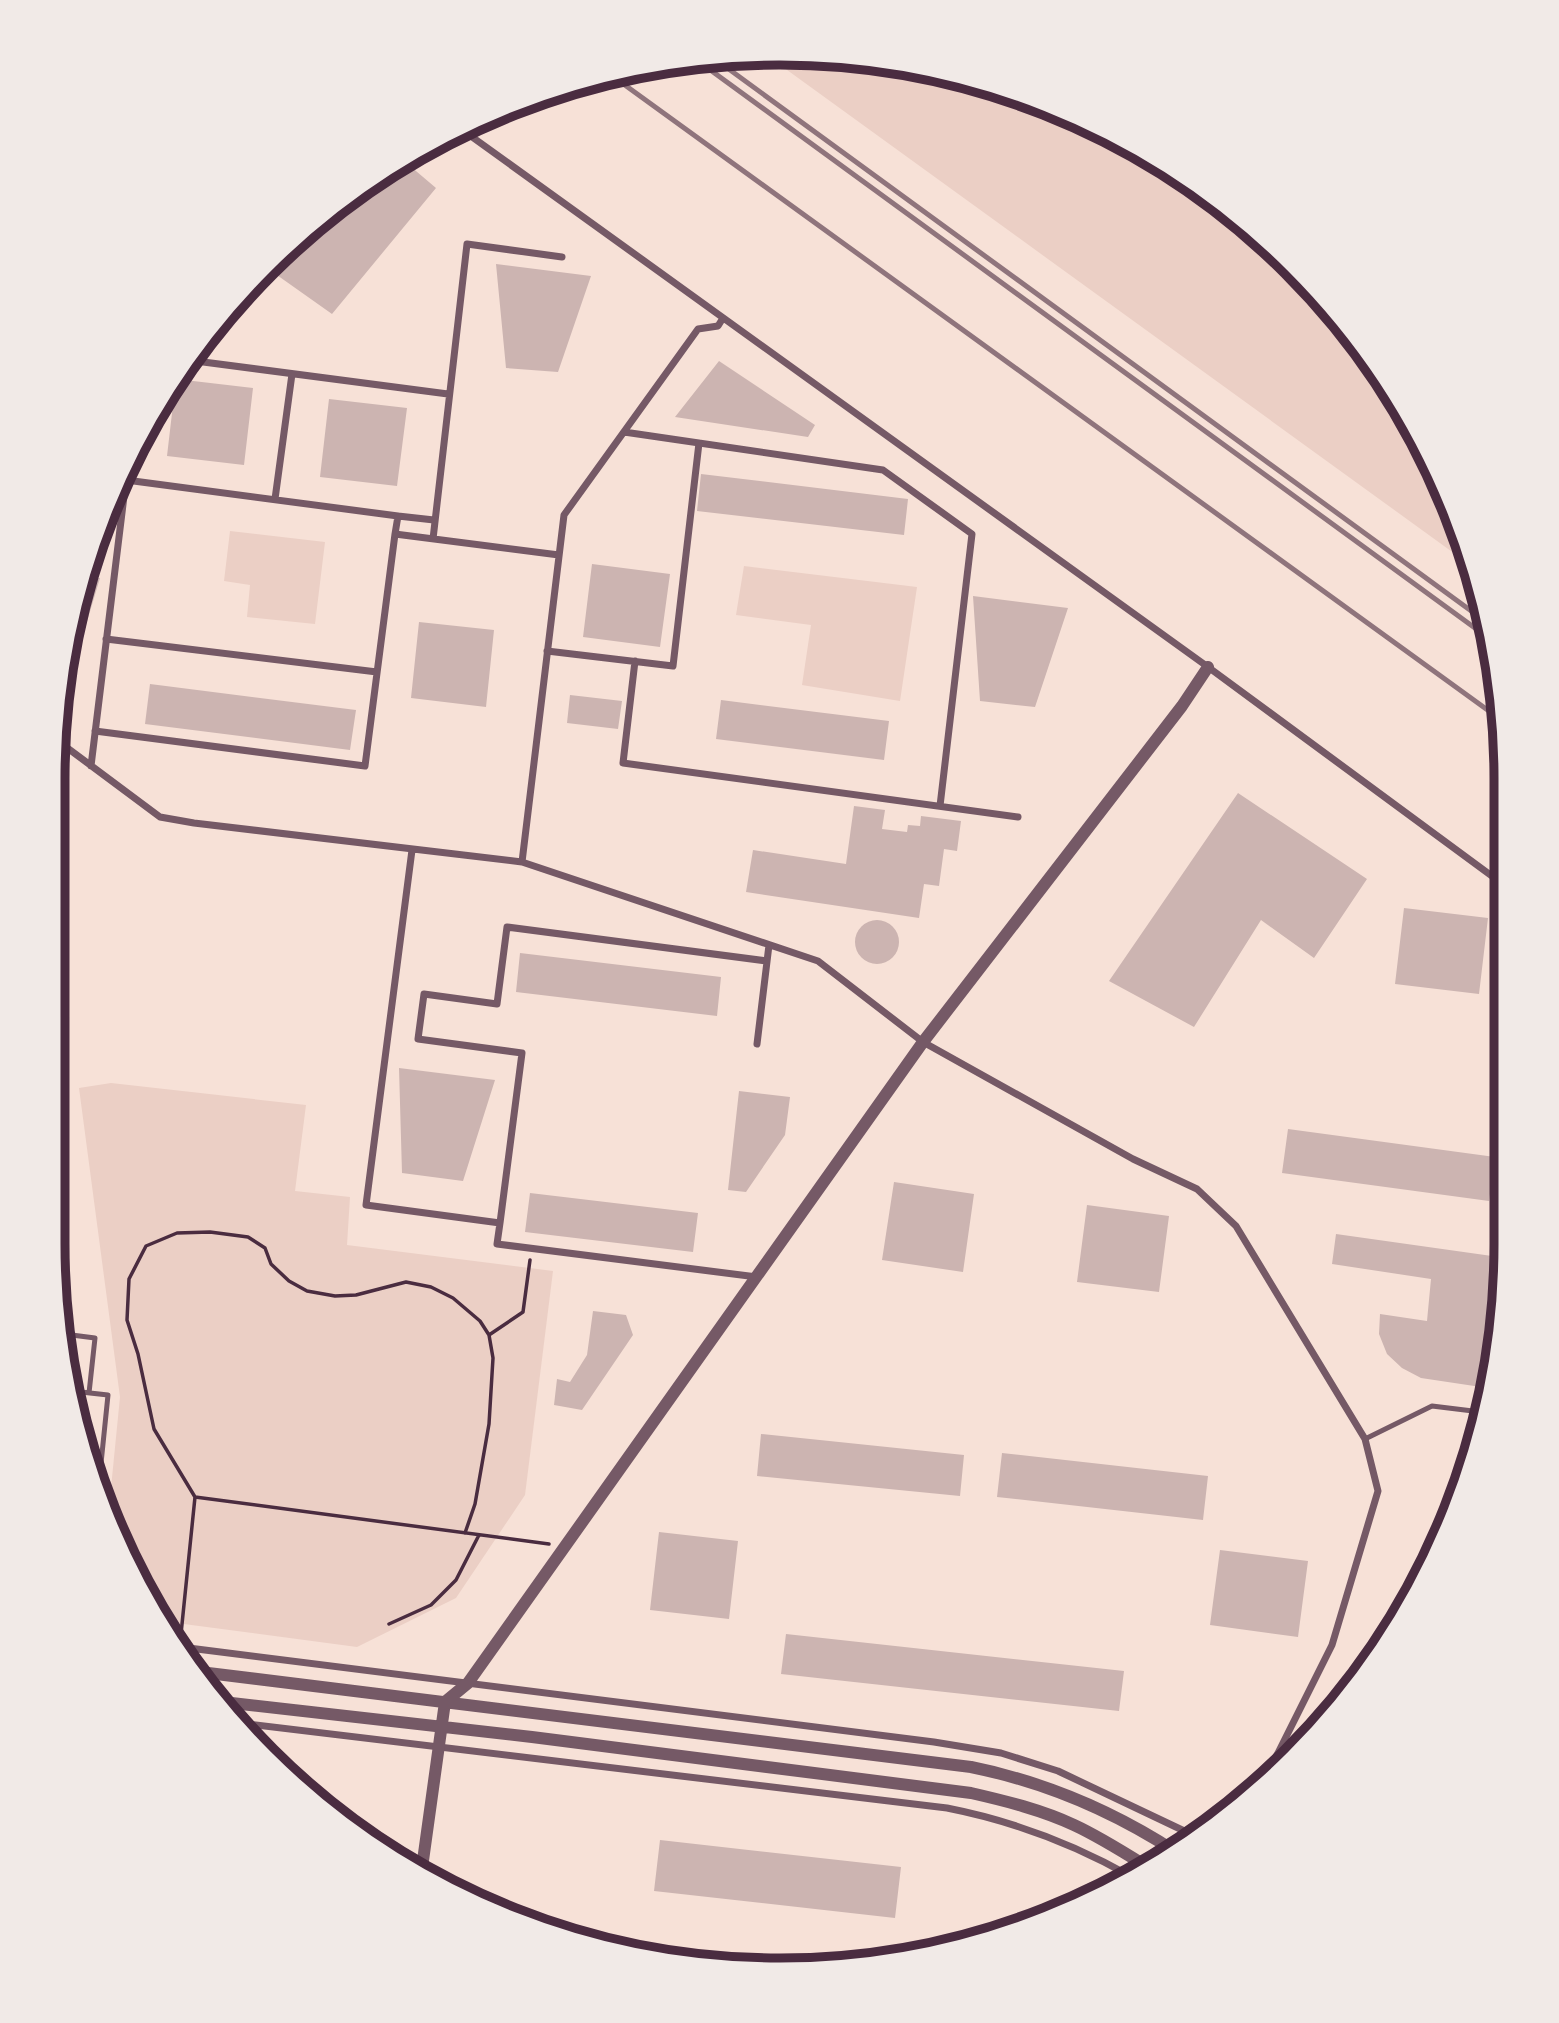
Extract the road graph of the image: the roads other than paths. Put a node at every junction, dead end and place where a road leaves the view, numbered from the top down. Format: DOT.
graph roads {
  1 [pos="469,135"];
  2 [pos="562,257"];
  3 [pos="723,318"];
  4 [pos="200,362"];
  5 [pos="292,374"];
  6 [pos="448,394"];
  7 [pos="624,432"];
  8 [pos="698,443"];
  9 [pos="130,481"];
  10 [pos="124,494"];
  11 [pos="275,499"];
  12 [pos="398,516"];
  13 [pos="435,520"];
  14 [pos="395,534"];
  15 [pos="433,538"];
  16 [pos="559,555"];
  17 [pos="106,639"];
  18 [pos="547,651"];
  19 [pos="635,661"];
  20 [pos="1208,667"];
  21 [pos="377,672"];
  22 [pos="95,731"];
  23 [pos="66,747"];
  24 [pos="91,766"];
  25 [pos="940,806"];
  26 [pos="1018,817"];
  27 [pos="412,850"];
  28 [pos="522,863"];
  29 [pos="1494,878"];
  30 [pos="769,945"];
  31 [pos="766,961"];
  32 [pos="923,1042"];
  33 [pos="757,1044"];
  34 [pos="500,1223"];
  35 [pos="757,1277"];
  36 [pos="71,1335"];
  37 [pos="80,1392"];
  38 [pos="89,1393"];
  39 [pos="1474,1411"];
  40 [pos="1365,1439"];
  41 [pos="101,1466"];
  42 [pos="190,1648"];
  43 [pos="208,1673"];
  44 [pos="468,1683"];
  45 [pos="445,1702"];
  46 [pos="232,1703"];
  47 [pos="251,1724"];
  48 [pos="442,1728"];
  49 [pos="439,1746"];
  50 [pos="1275,1759"];
  51 [pos="1186,1832"];
  52 [pos="1165,1845"];
  53 [pos="1138,1861"];
  54 [pos="423,1862"];
  55 [pos="1121,1871"];
  1 -- 3 [label="street"];
  2 -- 6 [label="street"];
  3 -- 7 [label="street"];
  3 -- 20 [label="street"];
  4 -- 5 [label="street"];
  5 -- 6 [label="street"];
  5 -- 11 [label="street"];
  6 -- 13 [label="street"];
  7 -- 8 [label="street"];
  7 -- 16 [label="street"];
  8 -- 19 [label="street"];
  8 -- 25 [label="street"];
  9 -- 11 [label="street"];
  10 -- 17 [label="street"];
  11 -- 12 [label="street"];
  12 -- 13 [label="street"];
  12 -- 14 [label="street"];
  13 -- 15 [label="street"];
  14 -- 15 [label="street"];
  14 -- 21 [label="street"];
  15 -- 16 [label="street"];
  16 -- 18 [label="street"];
  17 -- 21 [label="street"];
  17 -- 22 [label="street"];
  18 -- 19 [label="street"];
  18 -- 28 [label="street"];
  19 -- 25 [label="street"];
  20 -- 29 [label="street"];
  20 -- 32 [label="street"];
  21 -- 22 [label="street"];
  22 -- 24 [label="street"];
  23 -- 24 [label="street"];
  24 -- 27 [label="street"];
  25 -- 26 [label="street"];
  27 -- 28 [label="street"];
  27 -- 34 [label="street"];
  28 -- 30 [label="street"];
  30 -- 31 [label="street"];
  30 -- 32 [label="street"];
  31 -- 33 [label="street"];
  31 -- 34 [label="street"];
  32 -- 35 [label="street"];
  32 -- 40 [label="street"];
  34 -- 35 [label="street"];
  35 -- 44 [label="street"];
  36 -- 38 [label="lane"];
  37 -- 38 [label="lane"];
  38 -- 41 [label="lane"];
  39 -- 40 [label="lane"];
  40 -- 50 [label="street"];
  42 -- 44 [label="street"];
  43 -- 45 [label="street"];
  44 -- 45 [label="street"];
  44 -- 51 [label="street"];
  45 -- 48 [label="street"];
  45 -- 52 [label="street"];
  46 -- 48 [label="street"];
  47 -- 49 [label="street"];
  48 -- 49 [label="street"];
  48 -- 53 [label="street"];
  49 -- 54 [label="street"];
  49 -- 55 [label="street"];
}
